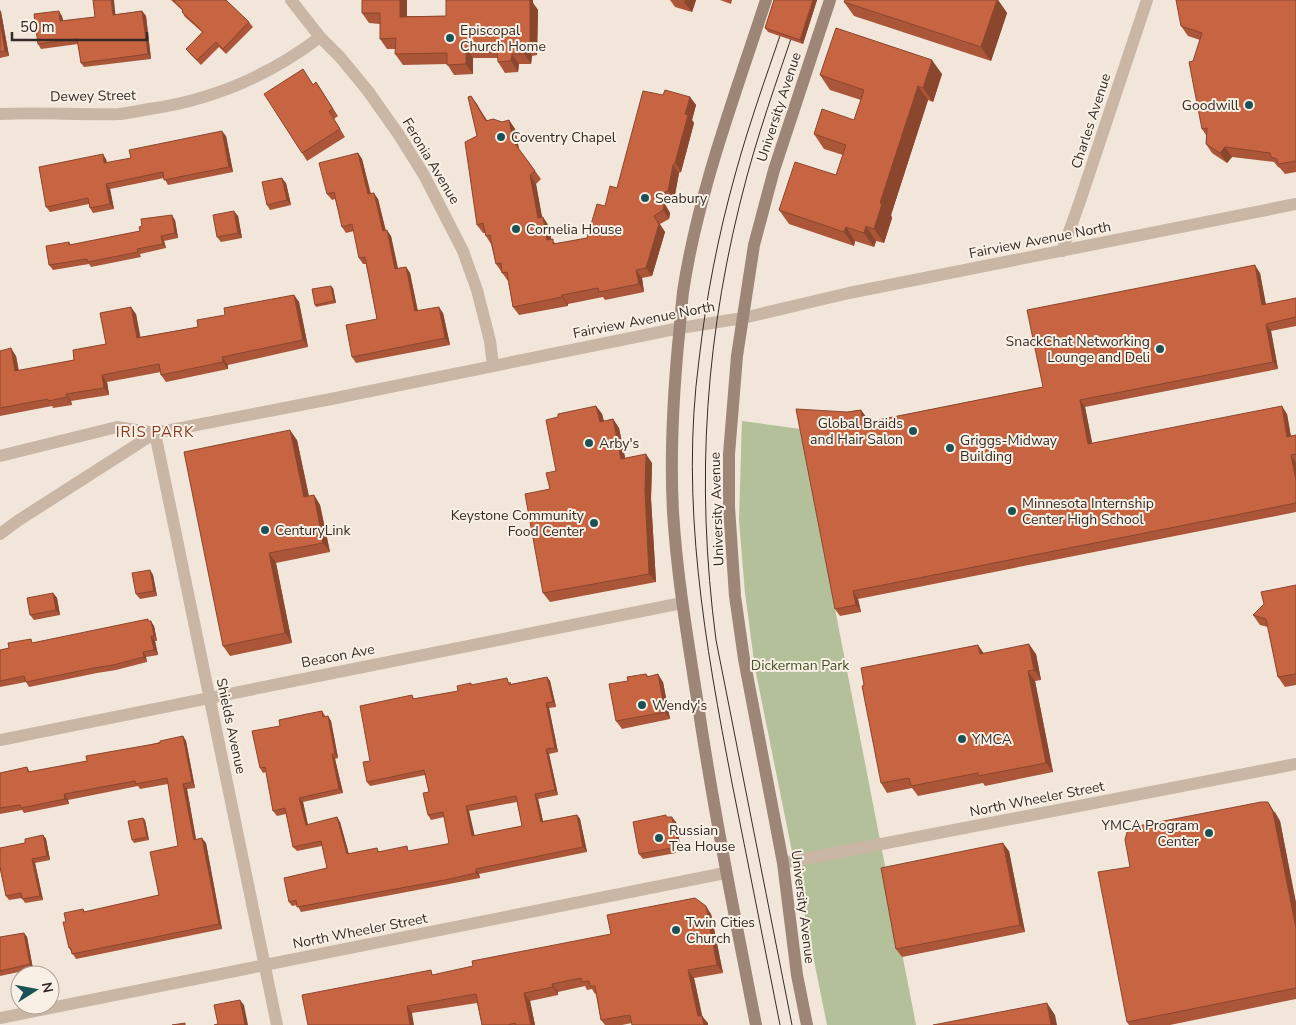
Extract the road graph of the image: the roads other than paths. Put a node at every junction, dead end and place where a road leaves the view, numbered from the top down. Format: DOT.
graph roads {
  1 [pos="291,0"];
  2 [pos="766,0"];
  3 [pos="830,0"];
  4 [pos="1147,0"];
  5 [pos="320,37"];
  6 [pos="0,114"];
  7 [pos="1296,204"];
  8 [pos="1062,251"];
  9 [pos="743,318"];
  10 [pos="680,328"];
  11 [pos="493,365"];
  12 [pos="155,433"];
  13 [pos="0,456"];
  14 [pos="19,520"];
  15 [pos="0,528"];
  16 [pos="0,534"];
  17 [pos="682,603"];
  18 [pos="210,697"];
  19 [pos="0,740"];
  20 [pos="1296,764"];
  21 [pos="783,864"];
  22 [pos="726,873"];
  23 [pos="266,965"];
  24 [pos="0,1018"];
  25 [pos="277,1025"];
  26 [pos="756,1025"];
  27 [pos="807,1025"];
  1 -- 5 [label="street, Feronia Avenue"];
  2 -- 10 [label="main road"];
  3 -- 9 [label="main road, University Avenue"];
  4 -- 8 [label="street, Charles Avenue"];
  5 -- 6 [label="street, Dewey Street"];
  5 -- 11 [label="street, Feronia Avenue"];
  7 -- 8 [label="street, Fairview Avenue North"];
  8 -- 9 [label="street, Fairview Avenue North"];
  9 -- 10 [label="street, Fairview Avenue North"];
  9 -- 21 [label="main road, University Avenue"];
  10 -- 11 [label="street, Fairview Avenue North"];
  10 -- 17 [label="main road"];
  11 -- 12 [label="street, Fairview Avenue North"];
  12 -- 13 [label="street"];
  12 -- 14 [label="street, Fairview Avenue North"];
  12 -- 18 [label="street, Shields Avenue"];
  14 -- 15 [label="street, Fairview Avenue North"];
  14 -- 16 [label="street, Fairview Avenue North"];
  17 -- 18 [label="street, Beacon Ave"];
  17 -- 22 [label="main road"];
  18 -- 19 [label="street, Beacon Ave"];
  18 -- 23 [label="street, Shields Avenue"];
  20 -- 21 [label="street, North Wheeler Street"];
  21 -- 27 [label="main road, University Avenue"];
  22 -- 23 [label="street, North Wheeler Street"];
  22 -- 26 [label="main road"];
  23 -- 24 [label="street, North Wheeler Street"];
  23 -- 25 [label="street, Shields Avenue"];
}
